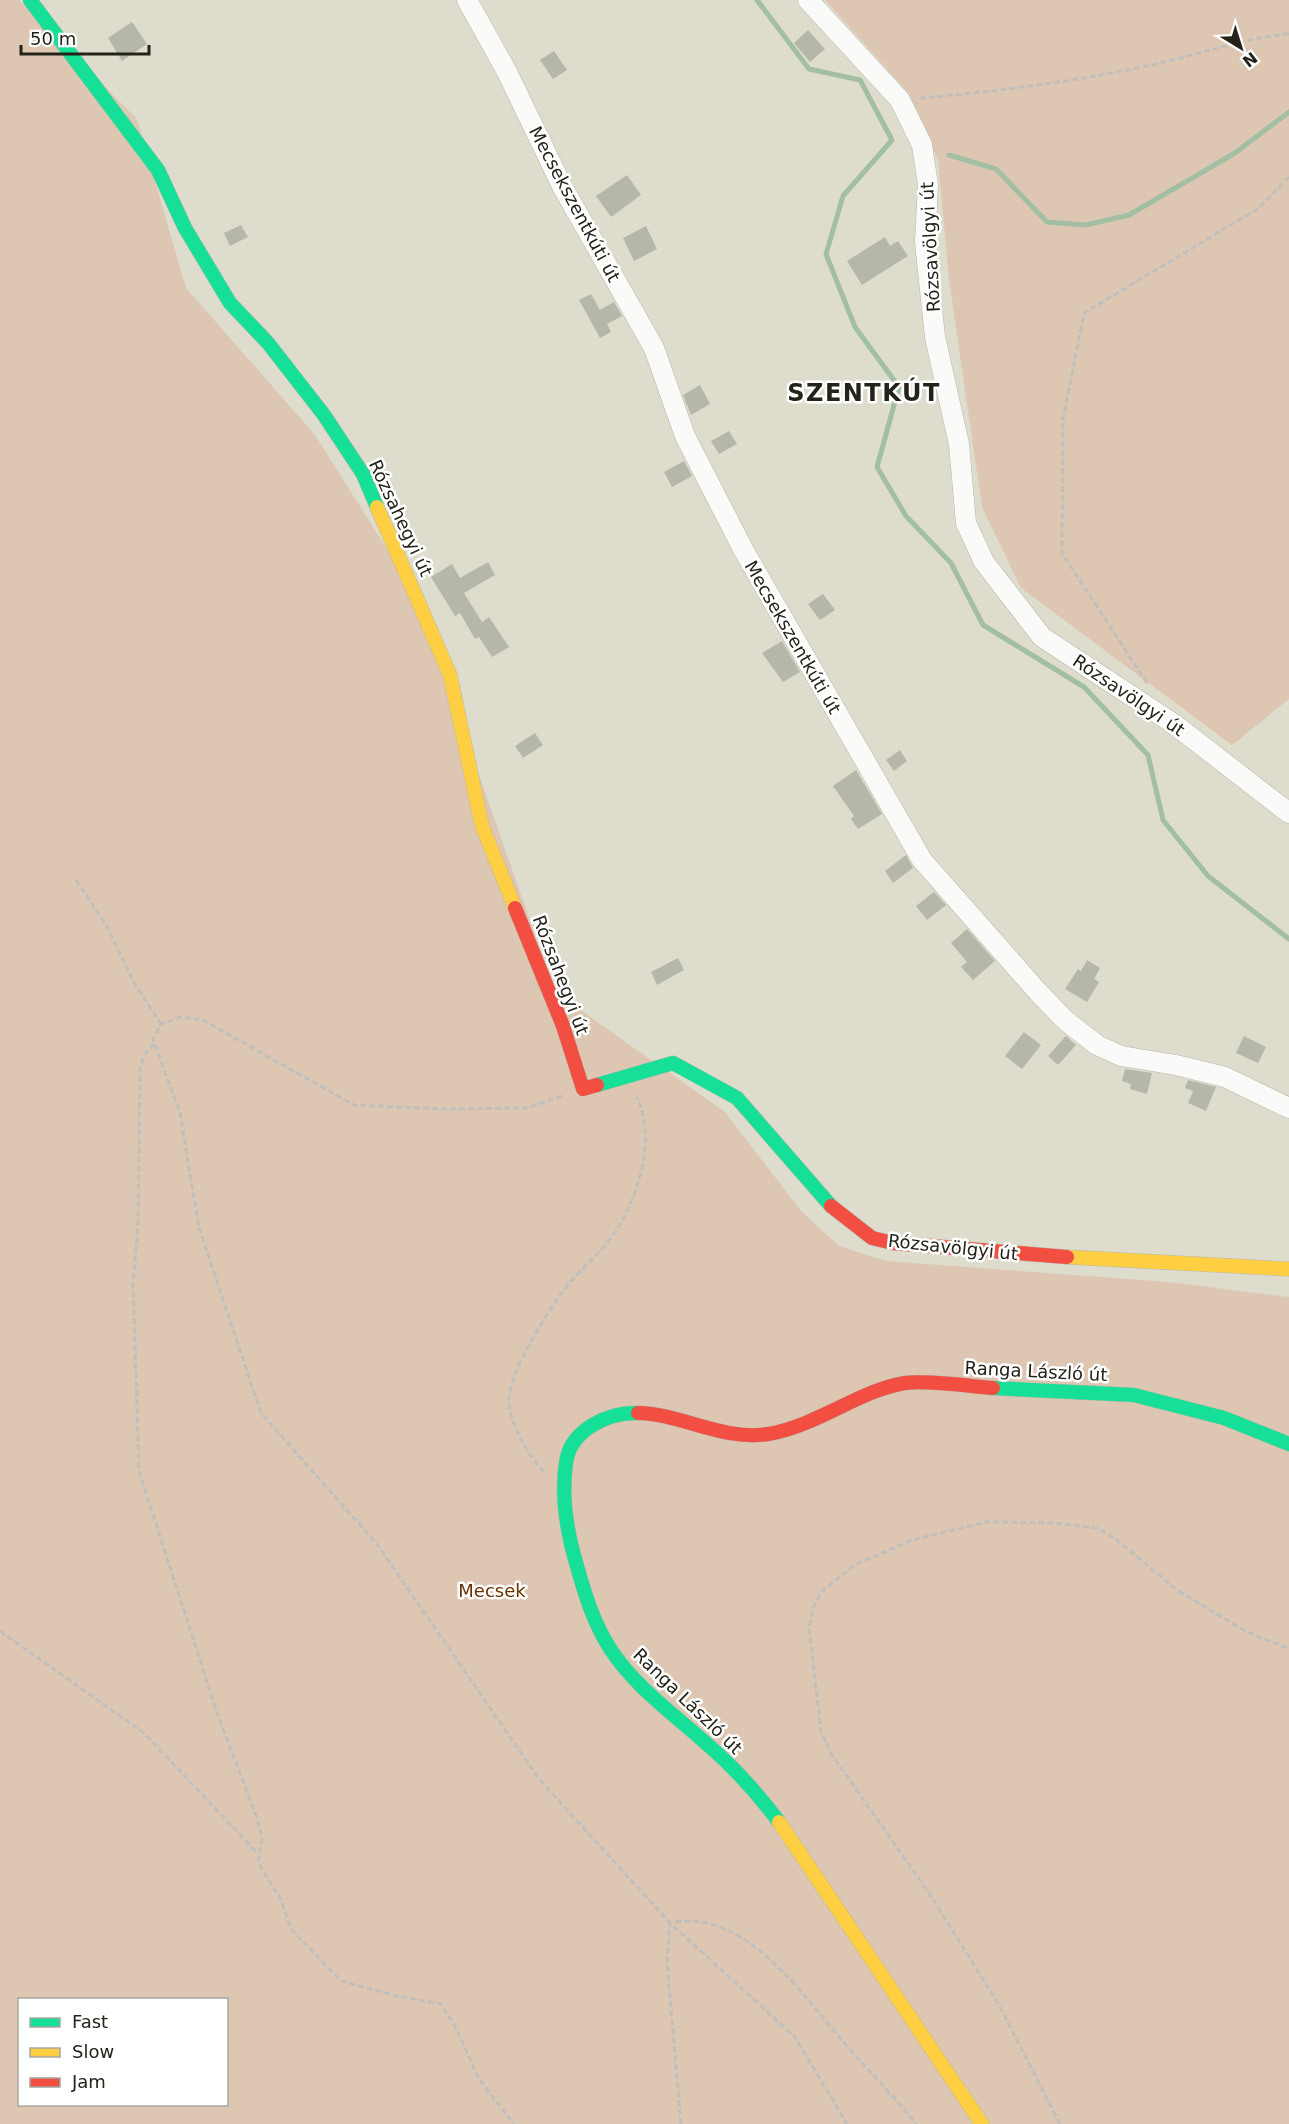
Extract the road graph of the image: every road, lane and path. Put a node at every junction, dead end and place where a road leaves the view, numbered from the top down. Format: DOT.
graph roads {
  1 [pos="30,0"];
  2 [pos="467,0"];
  3 [pos="808,0"];
  4 [pos="1289,34"];
  5 [pos="900,100"];
  6 [pos="1289,177"];
  7 [pos="1150,687"];
  8 [pos="1289,813"];
  9 [pos="76,880"];
  10 [pos="161,1024"];
  11 [pos="154,1044"];
  12 [pos="628,1076"];
  13 [pos="583,1089"];
  14 [pos="1289,1108"];
  15 [pos="1289,1269"];
  16 [pos="1289,1444"];
  17 [pos="563,1494"];
  18 [pos="0,1631"];
  19 [pos="1289,1649"];
  20 [pos="258,1854"];
  21 [pos="670,1923"];
  22 [pos="514,2124"];
  23 [pos="681,2124"];
  24 [pos="847,2124"];
  25 [pos="916,2124"];
  26 [pos="982,2124"];
  27 [pos="1060,2124"];
  1 -- 13 [label="street, Rózsahegyi út"];
  2 -- 14 [label="street, Mecsekszentkúti út"];
  3 -- 5 [label="street, Rózsavölgyi út"];
  4 -- 5 [label="path"];
  5 -- 8 [label="street, Rózsavölgyi út"];
  6 -- 7 [label="path"];
  9 -- 10 [label="path"];
  10 -- 11 [label="path"];
  10 -- 13 [label="path"];
  11 -- 20 [label="path"];
  11 -- 21 [label="path"];
  12 -- 13 [label="street, Rózsavölgyi út"];
  12 -- 15 [label="street, Rózsavölgyi út"];
  12 -- 17 [label="path"];
  16 -- 17 [label="street, Ranga László út"];
  17 -- 26 [label="street, Ranga László út"];
  18 -- 20 [label="path"];
  19 -- 27 [label="path"];
  20 -- 22 [label="path"];
  21 -- 23 [label="path"];
  21 -- 24 [label="path"];
  21 -- 25 [label="path"];
}
